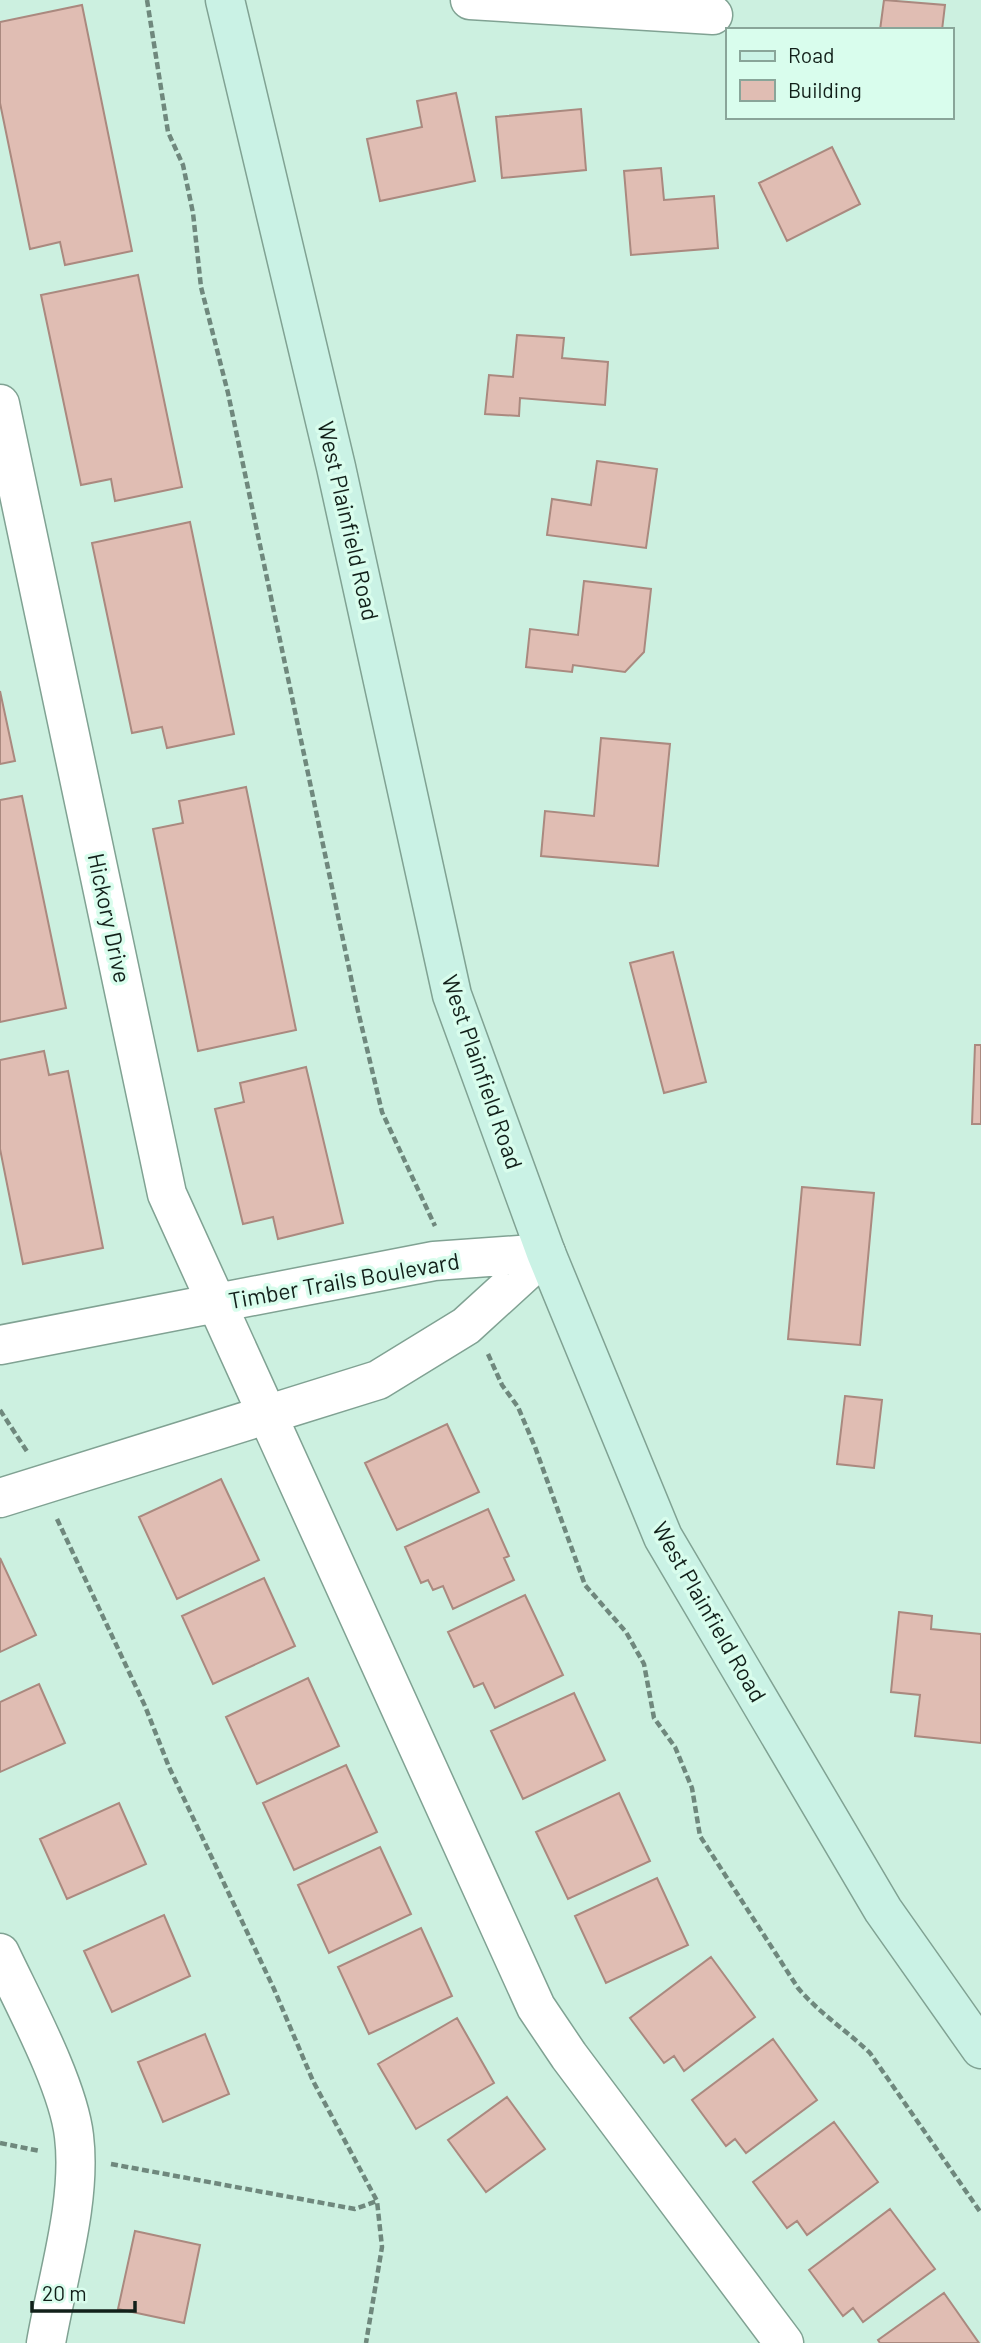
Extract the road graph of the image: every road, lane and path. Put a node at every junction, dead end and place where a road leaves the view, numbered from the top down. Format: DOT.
graph roads {
  1 [pos="225,0"];
  2 [pos="470,0"];
  3 [pos="713,15"];
  4 [pos="0,404"];
  5 [pos="546,1254"];
  6 [pos="219,1303"];
  7 [pos="0,1345"];
  8 [pos="0,1410"];
  9 [pos="269,1414"];
  10 [pos="42,1486"];
  11 [pos="0,1499"];
  12 [pos="0,1952"];
  13 [pos="981,2049"];
  14 [pos="75,2157"];
  15 [pos="377,2201"];
  16 [pos="46,2343"];
  17 [pos="366,2343"];
  18 [pos="785,2343"];
  1 -- 5 [label="main road, West Plainfield Road"];
  2 -- 3 [label="street"];
  4 -- 6 [label="street, Hickory Drive"];
  5 -- 6 [label="street, Timber Trails Boulevard"];
  5 -- 9 [label="street"];
  5 -- 13 [label="main road, West Plainfield Road"];
  6 -- 7 [label="street, Timber Trails Boulevard"];
  6 -- 9 [label="street, Hickory Drive"];
  8 -- 10 [label="path"];
  9 -- 10 [label="street"];
  9 -- 18 [label="street, Hickory Drive"];
  10 -- 11 [label="street"];
  10 -- 15 [label="path"];
  12 -- 14 [label="street"];
  14 -- 15 [label="path"];
  14 -- 16 [label="street"];
  15 -- 17 [label="path"];
}
